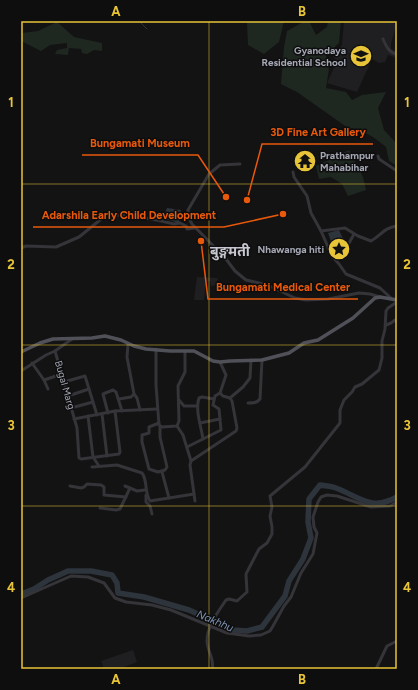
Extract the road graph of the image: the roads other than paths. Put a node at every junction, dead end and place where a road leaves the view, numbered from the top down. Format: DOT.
graph roads {
  1 [pos="382,39"];
  2 [pos="397,54"];
  3 [pos="378,156"];
  4 [pos="240,164"];
  5 [pos="397,171"];
  6 [pos="293,172"];
  7 [pos="397,226"];
  8 [pos="195,228"];
  9 [pos="321,231"];
  10 [pos="354,234"];
  11 [pos="21,248"];
  12 [pos="328,248"];
  13 [pos="380,297"];
  14 [pos="392,299"];
  15 [pos="397,301"];
  16 [pos="396,320"];
  17 [pos="386,325"];
  18 [pos="72,339"];
  19 [pos="128,344"];
  20 [pos="156,349"];
  21 [pos="55,351"];
  22 [pos="185,351"];
  23 [pos="21,352"];
  24 [pos="251,360"];
  25 [pos="262,360"];
  26 [pos="220,362"];
  27 [pos="32,363"];
  28 [pos="21,372"];
  29 [pos="62,374"];
  30 [pos="44,380"];
  31 [pos="64,382"];
  32 [pos="48,388"];
  33 [pos="90,390"];
  34 [pos="220,393"];
  35 [pos="134,394"];
  36 [pos="68,396"];
  37 [pos="230,398"];
  38 [pos="119,399"];
  39 [pos="214,399"];
  40 [pos="179,400"];
  41 [pos="93,402"];
  42 [pos="248,403"];
  43 [pos="197,406"];
  44 [pos="71,408"];
  45 [pos="158,409"];
  46 [pos="140,410"];
  47 [pos="116,411"];
  48 [pos="122,411"];
  49 [pos="108,413"];
  50 [pos="102,414"];
  51 [pos="97,415"];
  52 [pos="88,416"];
  53 [pos="74,419"];
  54 [pos="220,419"];
  55 [pos="200,423"];
  56 [pos="159,425"];
  57 [pos="177,426"];
  58 [pos="203,439"];
  59 [pos="187,447"];
  60 [pos="107,456"];
  61 [pos="93,457"];
  62 [pos="191,461"];
  63 [pos="99,466"];
  64 [pos="92,467"];
  65 [pos="162,472"];
  66 [pos="70,486"];
  67 [pos="125,486"];
  68 [pos="130,488"];
  69 [pos="146,492"];
  70 [pos="194,494"];
  71 [pos="126,497"];
  72 [pos="169,498"];
  73 [pos="195,500"];
  74 [pos="397,502"];
  75 [pos="100,508"];
  76 [pos="152,514"];
  77 [pos="21,598"];
  78 [pos="211,625"];
  79 [pos="397,642"];
  80 [pos="212,669"];
  81 [pos="376,669"];
  1 -- 2 [label="street"];
  3 -- 5 [label="street"];
  4 -- 8 [label="street"];
  6 -- 9 [label="street"];
  7 -- 10 [label="street"];
  8 -- 11 [label="street"];
  8 -- 13 [label="street"];
  9 -- 10 [label="street"];
  9 -- 12 [label="street"];
  10 -- 12 [label="street"];
  12 -- 14 [label="street"];
  13 -- 14 [label="main road"];
  13 -- 25 [label="main road"];
  14 -- 15 [label="main road"];
  15 -- 17 [label="street"];
  16 -- 17 [label="street"];
  17 -- 78 [label="street"];
  18 -- 19 [label="main road"];
  18 -- 21 [label="street"];
  18 -- 23 [label="main road"];
  19 -- 20 [label="main road"];
  19 -- 35 [label="street"];
  20 -- 22 [label="main road"];
  20 -- 45 [label="street"];
  21 -- 27 [label="street"];
  21 -- 29 [label="street, Bugal Marg"];
  22 -- 26 [label="main road"];
  22 -- 40 [label="street"];
  24 -- 25 [label="main road"];
  24 -- 26 [label="main road"];
  24 -- 37 [label="street"];
  25 -- 42 [label="street"];
  26 -- 34 [label="street"];
  27 -- 28 [label="street"];
  27 -- 30 [label="street"];
  29 -- 30 [label="street"];
  29 -- 31 [label="street, Bugal Marg"];
  30 -- 32 [label="street"];
  31 -- 33 [label="street"];
  31 -- 36 [label="street, Bugal Marg"];
  33 -- 36 [label="street"];
  33 -- 41 [label="street"];
  34 -- 37 [label="street"];
  34 -- 39 [label="street"];
  35 -- 38 [label="street"];
  35 -- 46 [label="street"];
  36 -- 44 [label="street, Bugal Marg"];
  37 -- 62 [label="street"];
  38 -- 48 [label="street"];
  38 -- 49 [label="street"];
  39 -- 43 [label="street"];
  39 -- 54 [label="street"];
  40 -- 43 [label="street"];
  40 -- 57 [label="street"];
  41 -- 44 [label="street"];
  41 -- 51 [label="street"];
  43 -- 55 [label="street"];
  44 -- 53 [label="street, Bugal Marg"];
  45 -- 46 [label="street, Bugal Marg"];
  45 -- 56 [label="street"];
  46 -- 48 [label="street, Bugal Marg"];
  47 -- 48 [label="street, Bugal Marg"];
  47 -- 49 [label="street, Bugal Marg"];
  47 -- 60 [label="street"];
  49 -- 50 [label="street, Bugal Marg"];
  50 -- 51 [label="street, Bugal Marg"];
  50 -- 60 [label="street"];
  51 -- 52 [label="street, Bugal Marg"];
  52 -- 53 [label="street, Bugal Marg"];
  52 -- 61 [label="street"];
  53 -- 61 [label="street, Bugal Marg"];
  54 -- 55 [label="street"];
  54 -- 58 [label="street"];
  55 -- 58 [label="street"];
  56 -- 57 [label="street"];
  56 -- 65 [label="street"];
  56 -- 65 [label="street"];
  57 -- 59 [label="street"];
  58 -- 59 [label="street"];
  59 -- 62 [label="street"];
  60 -- 61 [label="street, Bugal Marg"];
  61 -- 63 [label="street"];
  62 -- 70 [label="street"];
  63 -- 64 [label="street"];
  63 -- 69 [label="street"];
  65 -- 72 [label="street"];
  66 -- 71 [label="street"];
  67 -- 68 [label="street"];
  68 -- 69 [label="street"];
  68 -- 71 [label="street"];
  69 -- 72 [label="street"];
  69 -- 76 [label="street"];
  70 -- 72 [label="street"];
  70 -- 73 [label="street"];
  71 -- 75 [label="street"];
  74 -- 78 [label="street"];
  77 -- 78 [label="street"];
  78 -- 80 [label="street"];
  79 -- 81 [label="street"];
}
